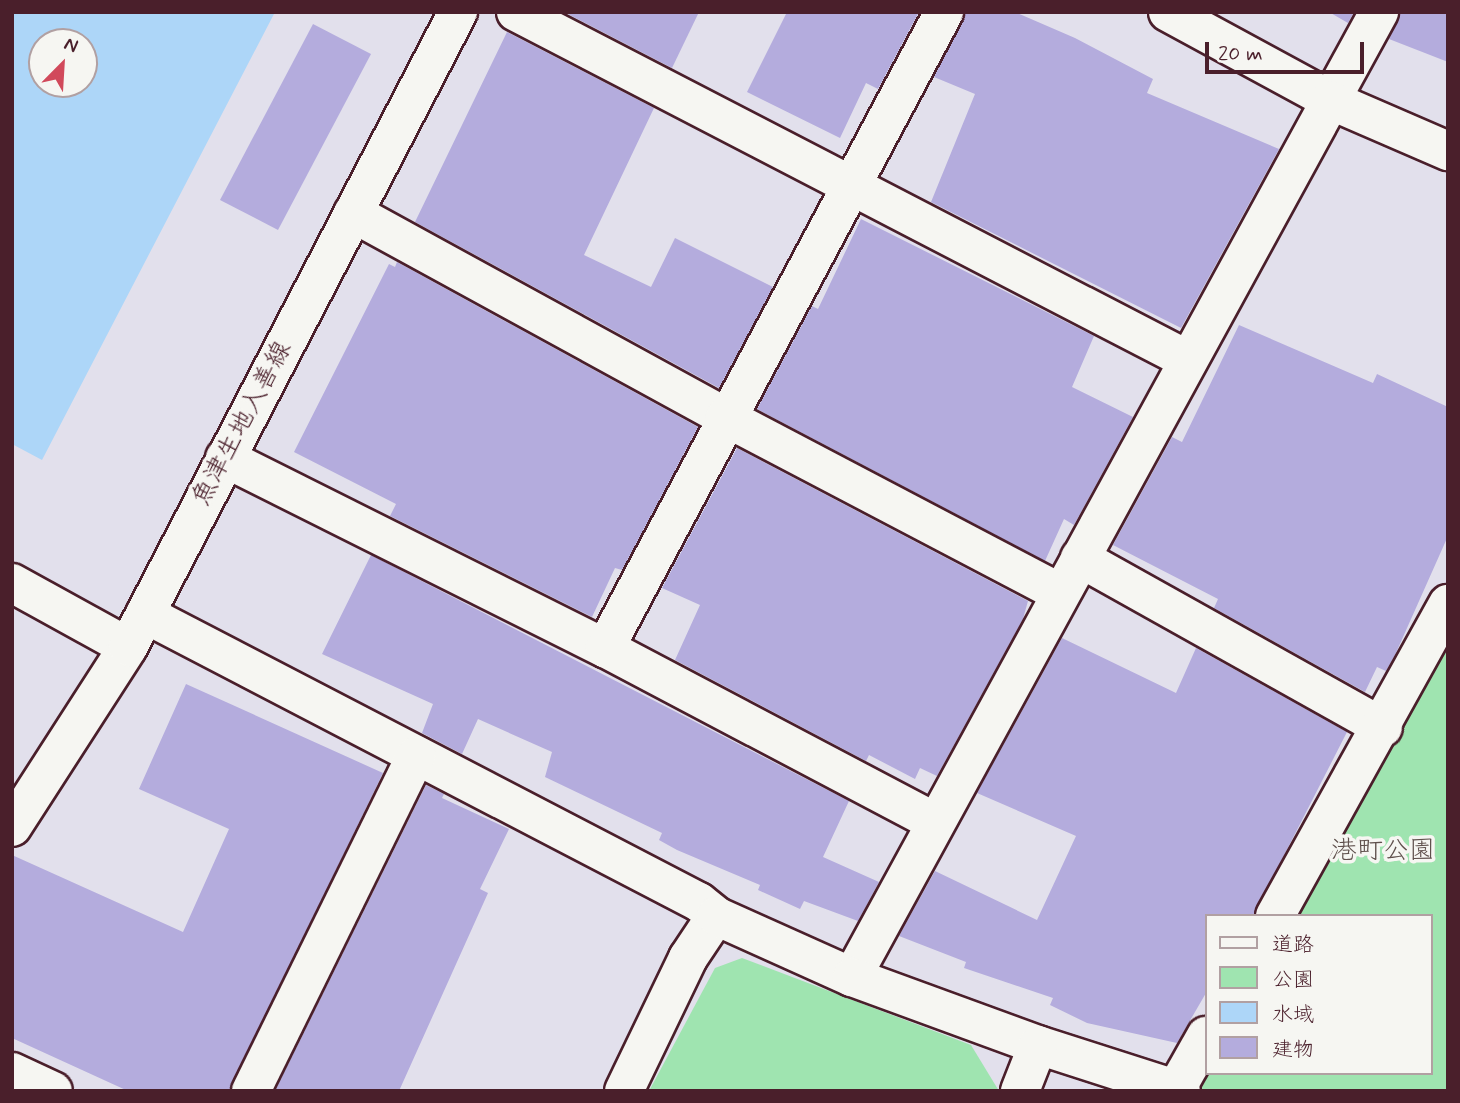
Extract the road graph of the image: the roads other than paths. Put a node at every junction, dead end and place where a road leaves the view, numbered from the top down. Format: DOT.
graph roads {
  1 [pos="458,12"];
  2 [pos="516,12"];
  3 [pos="944,12"];
  4 [pos="1168,12"];
  5 [pos="1379,12"];
  6 [pos="1330,100"];
  7 [pos="1448,151"];
  8 [pos="850,187"];
  9 [pos="353,213"];
  10 [pos="1188,360"];
  11 [pos="726,417"];
  12 [pos="225,458"];
  13 [pos="1080,558"];
  14 [pos="12,583"];
  15 [pos="1060,593"];
  16 [pos="1448,604"];
  17 [pos="136,630"];
  18 [pos="605,648"];
  19 [pos="1383,727"];
  20 [pos="416,755"];
  21 [pos="935,822"];
  22 [pos="12,827"];
  23 [pos="1276,914"];
  24 [pos="716,916"];
  25 [pos="852,977"];
  26 [pos="1204,1040"];
  27 [pos="1038,1045"];
  28 [pos="12,1072"];
  29 [pos="1178,1090"];
  30 [pos="53,1091"];
  31 [pos="251,1091"];
  32 [pos="624,1091"];
  33 [pos="1020,1091"];
  1 -- 9 [label="street, 魚津生地入善線"];
  2 -- 8 [label="street"];
  3 -- 8 [label="street"];
  4 -- 6 [label="street"];
  5 -- 6 [label="street"];
  6 -- 7 [label="street"];
  6 -- 10 [label="street"];
  8 -- 10 [label="street"];
  8 -- 11 [label="street"];
  9 -- 11 [label="street"];
  9 -- 12 [label="street, 魚津生地入善線"];
  10 -- 13 [label="street"];
  11 -- 15 [label="street"];
  11 -- 18 [label="street"];
  12 -- 17 [label="street, 魚津生地入善線"];
  12 -- 18 [label="street"];
  13 -- 15 [label="street"];
  13 -- 19 [label="street"];
  14 -- 17 [label="street"];
  15 -- 21 [label="street"];
  16 -- 19 [label="street"];
  17 -- 20 [label="street"];
  17 -- 22 [label="street, 魚津生地入善線"];
  18 -- 21 [label="street"];
  19 -- 23 [label="street"];
  20 -- 24 [label="street"];
  20 -- 31 [label="street"];
  21 -- 25 [label="street"];
  24 -- 25 [label="street"];
  24 -- 32 [label="street"];
  25 -- 27 [label="street"];
  26 -- 29 [label="street"];
  27 -- 29 [label="street"];
  27 -- 33 [label="street"];
  28 -- 30 [label="street"];
}
